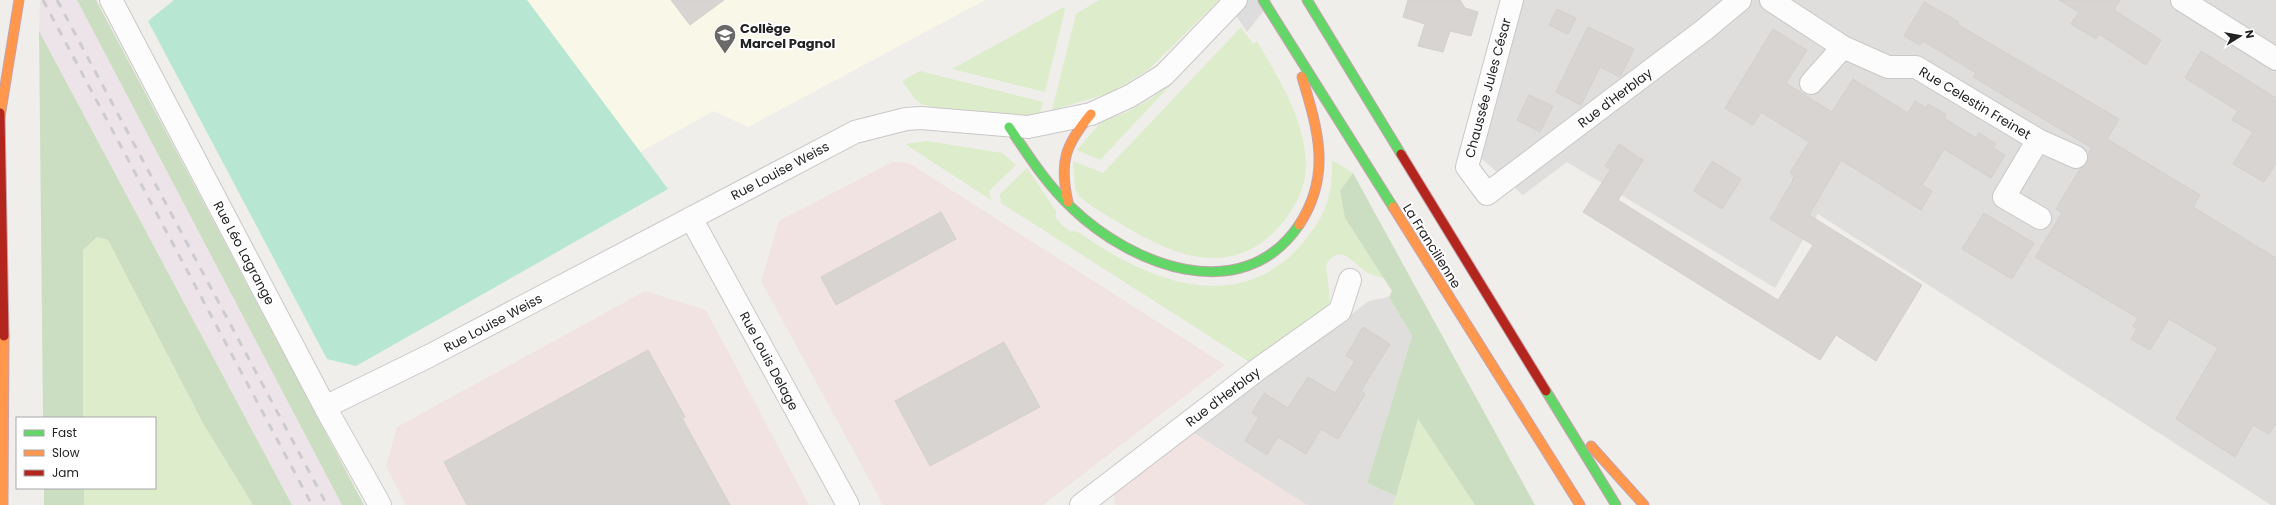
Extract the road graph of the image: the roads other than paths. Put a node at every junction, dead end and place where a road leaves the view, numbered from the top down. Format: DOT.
graph roads {
  1 [pos="111,0"];
  2 [pos="1236,0"];
  3 [pos="1306,0"];
  4 [pos="1512,0"];
  5 [pos="1740,0"];
  6 [pos="1771,0"];
  7 [pos="2182,0"];
  8 [pos="19,1"];
  9 [pos="1265,3"];
  10 [pos="1292,47"];
  11 [pos="1843,47"];
  12 [pos="2276,59"];
  13 [pos="1811,84"];
  14 [pos="0,113"];
  15 [pos="1091,114"];
  16 [pos="0,117"];
  17 [pos="1009,127"];
  18 [pos="2038,140"];
  19 [pos="2076,158"];
  20 [pos="1487,194"];
  21 [pos="1068,206"];
  22 [pos="691,218"];
  23 [pos="2040,218"];
  24 [pos="1350,280"];
  25 [pos="325,406"];
  26 [pos="1556,408"];
  27 [pos="4,505"];
  28 [pos="380,505"];
  29 [pos="848,505"];
  30 [pos="1081,505"];
  31 [pos="1580,505"];
  32 [pos="1616,505"];
  33 [pos="1644,505"];
  1 -- 25 [label="street, Rue Léo Lagrange"];
  2 -- 15 [label="street, Rue Louise Weiss"];
  3 -- 26 [label="highway, La Francilienne"];
  4 -- 20 [label="street, Chaussée Jules César"];
  5 -- 20 [label="street, Rue d'Herblay"];
  6 -- 11 [label="street, Rue Celestin Freinet"];
  7 -- 12 [label="street"];
  8 -- 16 [label="highway"];
  9 -- 10 [label="highway, La Francilienne"];
  10 -- 21 [label="highway"];
  10 -- 31 [label="highway, La Francilienne"];
  11 -- 13 [label="street"];
  11 -- 18 [label="street, Rue Celestin Freinet"];
  14 -- 16 [label="highway"];
  15 -- 17 [label="street, Rue Louise Weiss"];
  15 -- 21 [label="highway"];
  16 -- 27 [label="highway"];
  17 -- 21 [label="highway"];
  17 -- 22 [label="street, Rue Louise Weiss"];
  18 -- 19 [label="street, Rue Celestin Freinet"];
  18 -- 23 [label="street, Rue Celestin Freinet"];
  22 -- 25 [label="street, Rue Louise Weiss"];
  22 -- 29 [label="street, Rue Louis Delage"];
  24 -- 30 [label="street, Rue d'Herblay"];
  25 -- 28 [label="street, Rue Léo Lagrange"];
  26 -- 32 [label="highway, La Francilienne"];
  26 -- 33 [label="highway"];
}
